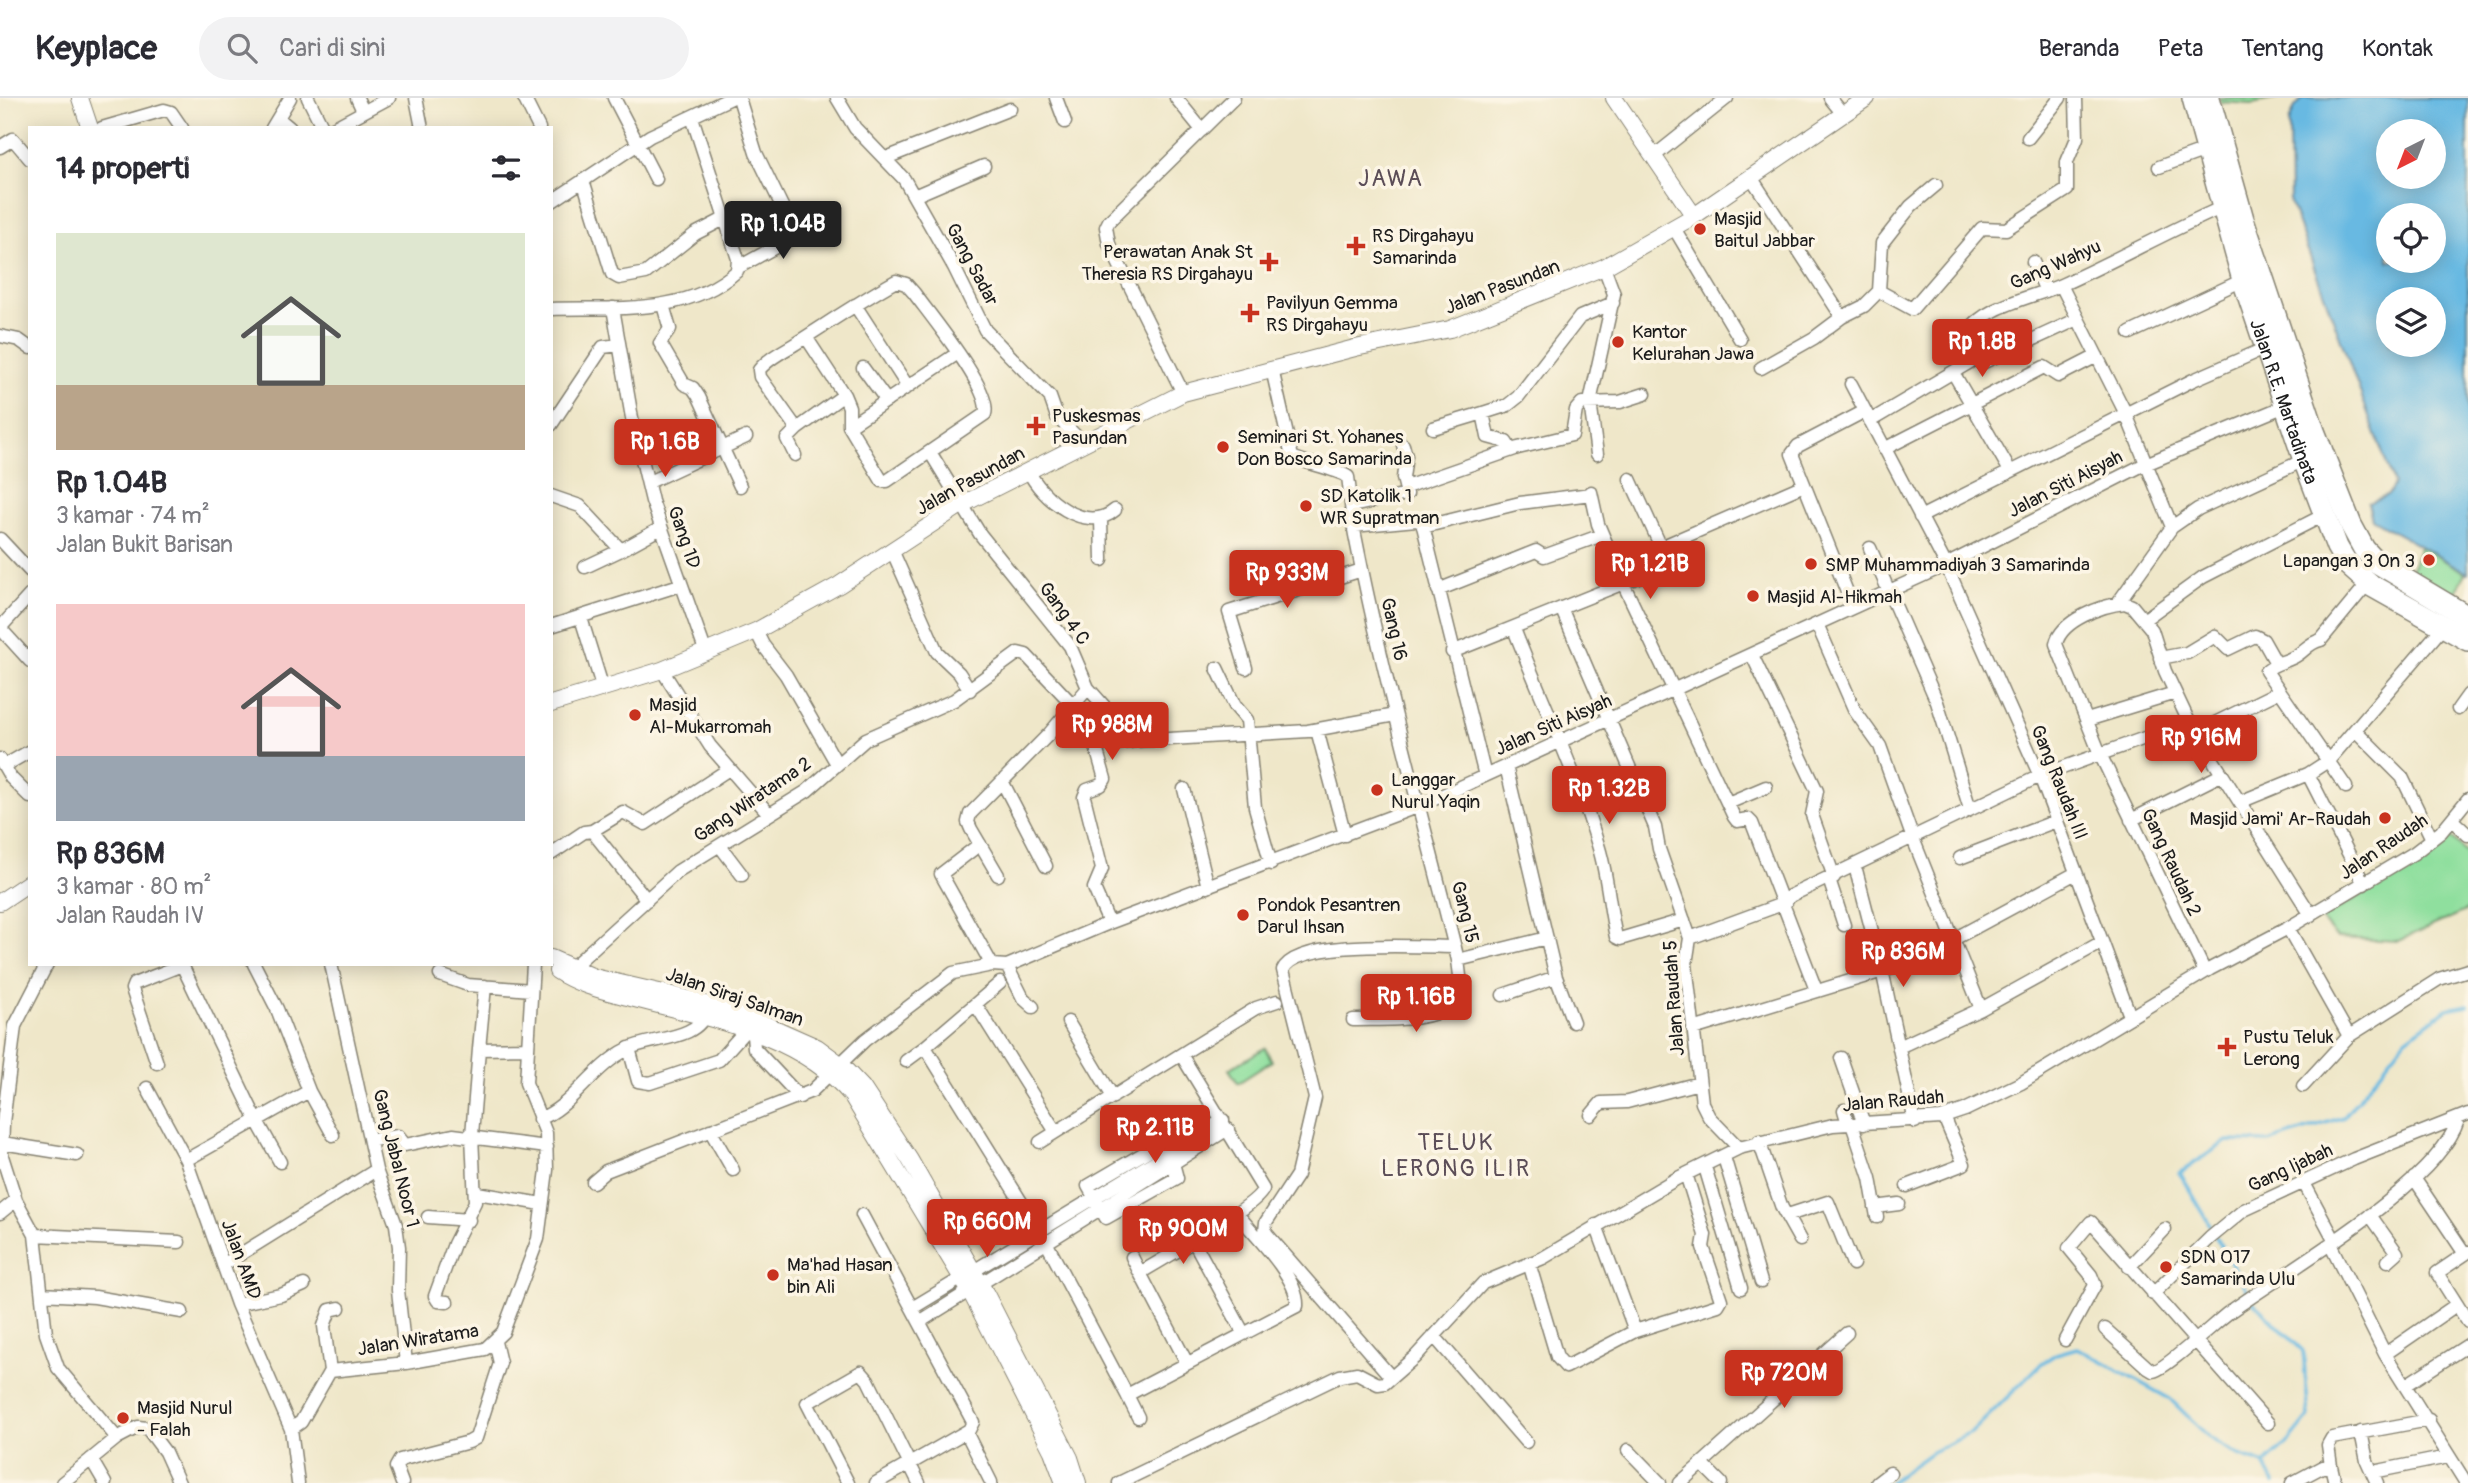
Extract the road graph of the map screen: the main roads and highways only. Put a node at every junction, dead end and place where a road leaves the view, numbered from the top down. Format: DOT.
graph roads {
  1 [pos="2193,98"];
  2 [pos="2209,98"];
  3 [pos="2335,520"];
  4 [pos="2468,617"];
  5 [pos="2468,640"];
  1 -- 3 [label="highway, Jalan R.E. Martadinata"];
  2 -- 3 [label="highway, Jalan R.E. Martadinata"];
  3 -- 4 [label="highway, Jalan R.E. Martadinata"];
  3 -- 5 [label="highway, Jalan R.E. Martadinata"];
}
